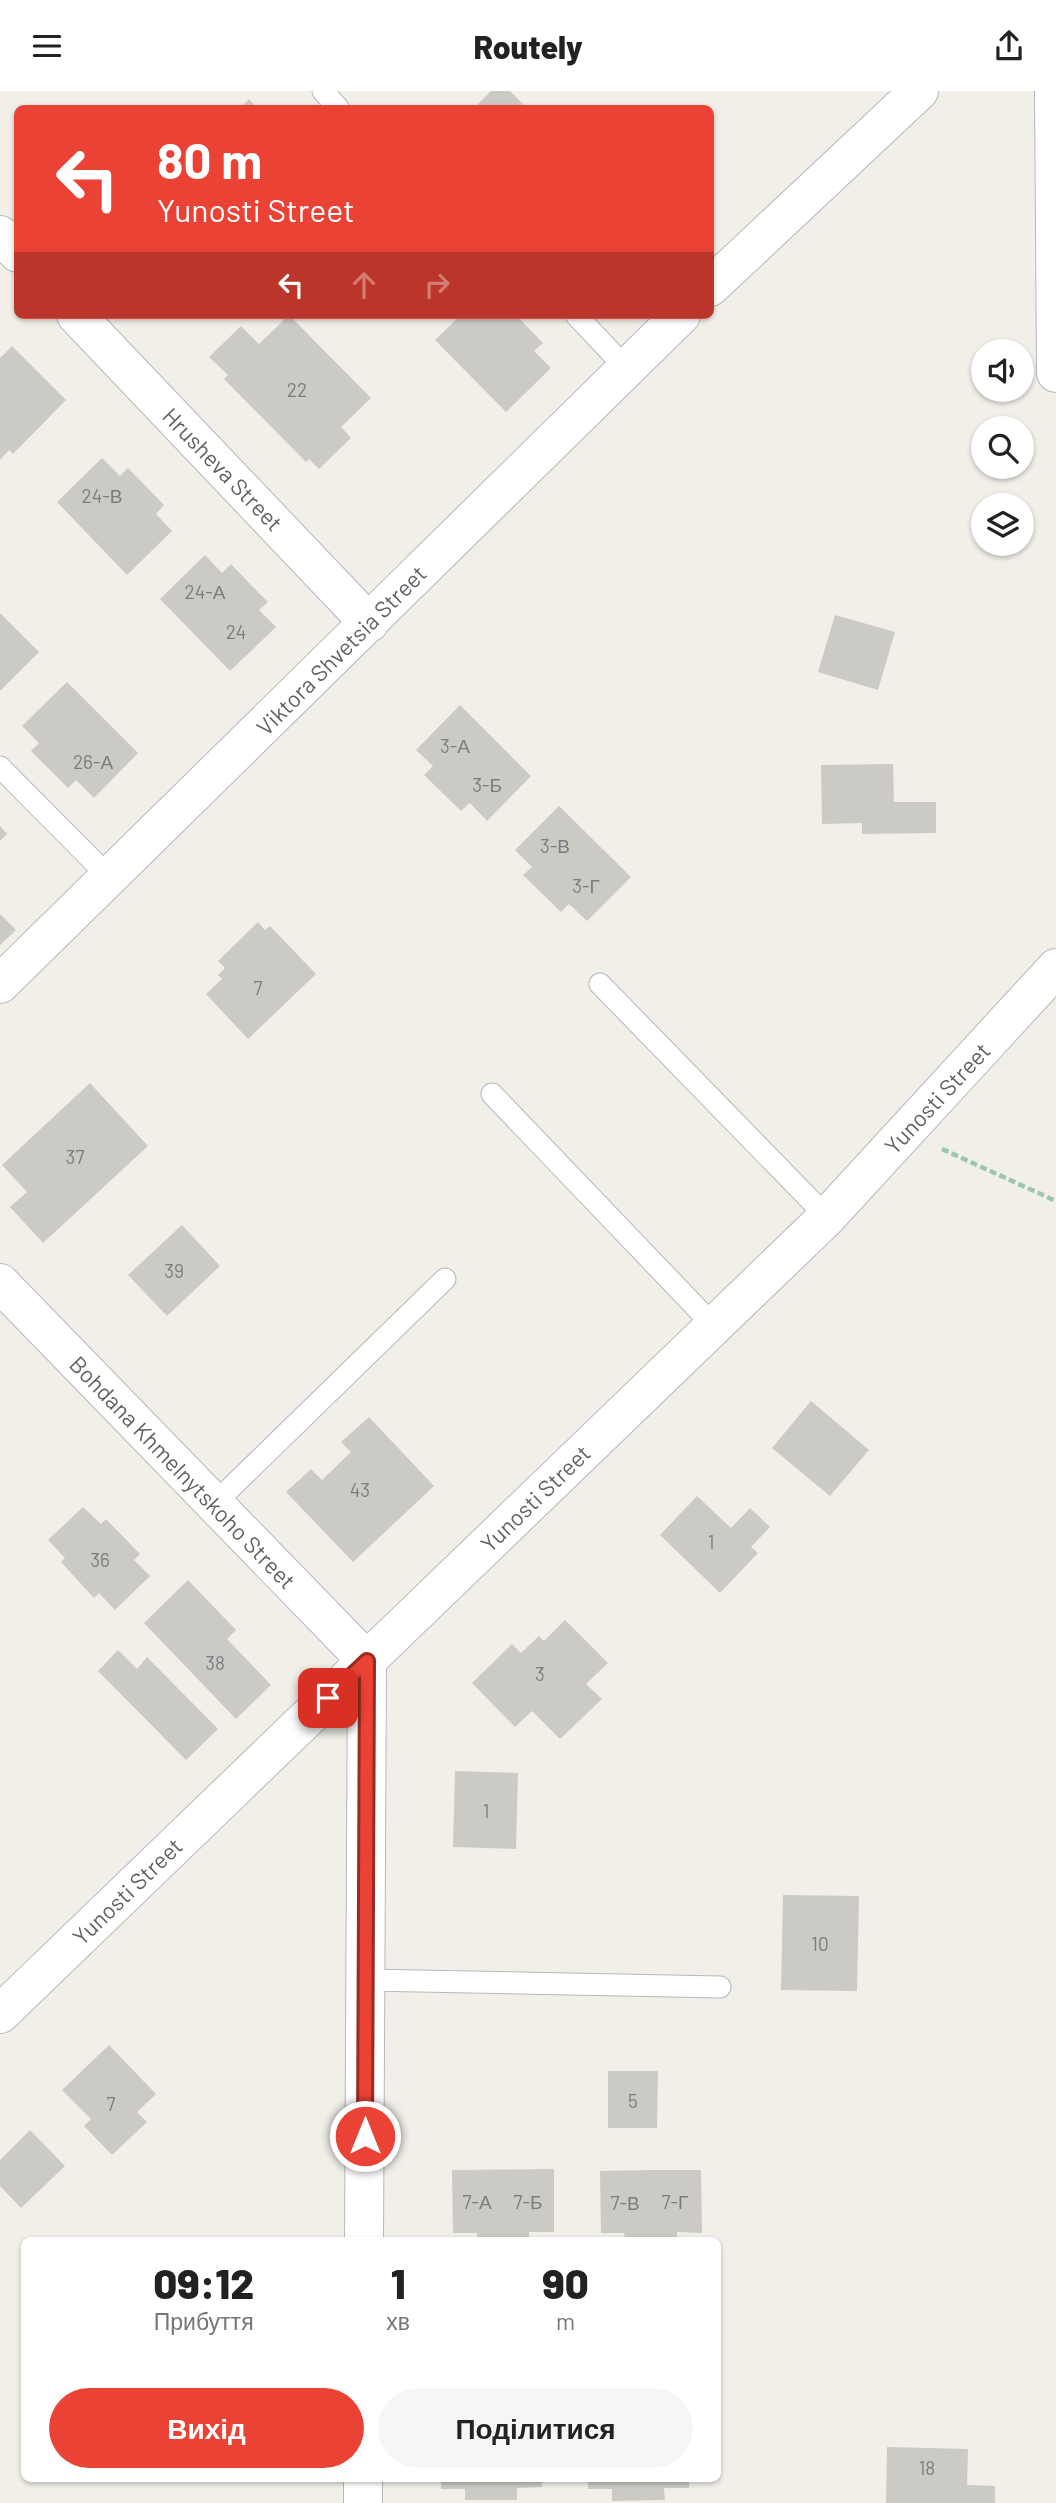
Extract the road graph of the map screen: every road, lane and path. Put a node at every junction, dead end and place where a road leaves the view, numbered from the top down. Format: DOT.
graph roads {
  1 [pos="323,91"];
  2 [pos="919,91"];
  3 [pos="1055,91"];
  4 [pos="335,105"];
  5 [pos="0,235"];
  6 [pos="14,249"];
  7 [pos="714,283"];
  8 [pos="80,319"];
  9 [pos="580,319"];
  10 [pos="677,319"];
  11 [pos="625,367"];
  12 [pos="1056,373"];
  13 [pos="369,623"];
  14 [pos="0,767"];
  15 [pos="109,877"];
  16 [pos="1056,968"];
  17 [pos="0,984"];
  18 [pos="600,984"];
  19 [pos="492,1094"];
  20 [pos="905,1132"];
  21 [pos="1056,1201"];
  22 [pos="827,1217"];
  23 [pos="445,1279"];
  24 [pos="0,1283"];
  25 [pos="714,1326"];
  26 [pos="214,1504"];
  27 [pos="367,1661"];
  28 [pos="366,1980"];
  29 [pos="720,1987"];
  30 [pos="0,2014"];
  31 [pos="364,2237"];
  32 [pos="363,2482"];
  33 [pos="363,2503"];
  1 -- 4 [label="lane"];
  2 -- 7 [label="street"];
  3 -- 12 [label="street"];
  5 -- 6 [label="street"];
  8 -- 13 [label="street, Hrusheva Street"];
  9 -- 11 [label="lane"];
  10 -- 11 [label="street, Viktora Shvetsia Street"];
  11 -- 13 [label="street, Viktora Shvetsia Street"];
  13 -- 15 [label="street, Viktora Shvetsia Street"];
  14 -- 15 [label="lane"];
  15 -- 17 [label="street, Viktora Shvetsia Street"];
  16 -- 20 [label="street, Yunosti Street"];
  18 -- 22 [label="lane"];
  19 -- 25 [label="lane"];
  20 -- 21 [label="path"];
  20 -- 22 [label="street, Yunosti Street"];
  22 -- 25 [label="street, Yunosti Street"];
  23 -- 26 [label="lane"];
  24 -- 26 [label="street, Bohdana Khmelnytskoho Street"];
  25 -- 27 [label="street, Yunosti Street"];
  26 -- 27 [label="street, Bohdana Khmelnytskoho Street"];
  27 -- 28 [label="street"];
  27 -- 30 [label="street, Yunosti Street"];
  28 -- 29 [label="lane"];
  28 -- 31 [label="street"];
  32 -- 33 [label="street"];
}
